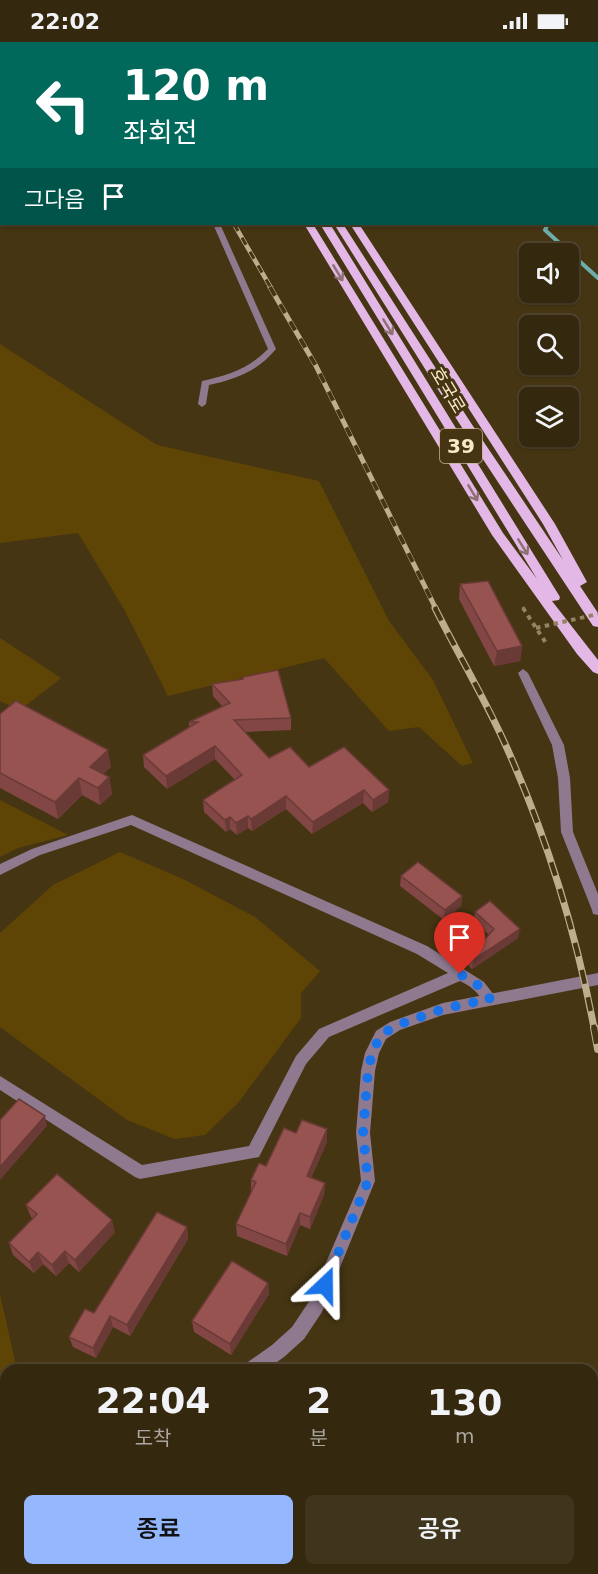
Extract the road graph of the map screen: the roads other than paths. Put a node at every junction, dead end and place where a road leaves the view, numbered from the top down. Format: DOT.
graph roads {
  1 [pos="216,225"];
  2 [pos="309,225"];
  3 [pos="326,225"];
  4 [pos="339,225"];
  5 [pos="355,225"];
  6 [pos="202,404"];
  7 [pos="598,614"];
  8 [pos="598,623"];
  9 [pos="598,668"];
  10 [pos="523,673"];
  11 [pos="0,870"];
  12 [pos="598,910"];
  13 [pos="460,974"];
  14 [pos="598,979"];
  15 [pos="490,999"];
  16 [pos="0,1082"];
  17 [pos="260,1364"];
  1 -- 6 [label="street"];
  2 -- 9 [label="main road, one-way"];
  3 -- 9 [label="main road, 호국로 / 39, one-way"];
  4 -- 8 [label="main road, 호국로 / 39"];
  5 -- 7 [label="main road"];
  10 -- 12 [label="street"];
  11 -- 13 [label="street"];
  13 -- 15 [label="street"];
  13 -- 16 [label="street"];
  14 -- 15 [label="street"];
  15 -- 17 [label="street"];
}
